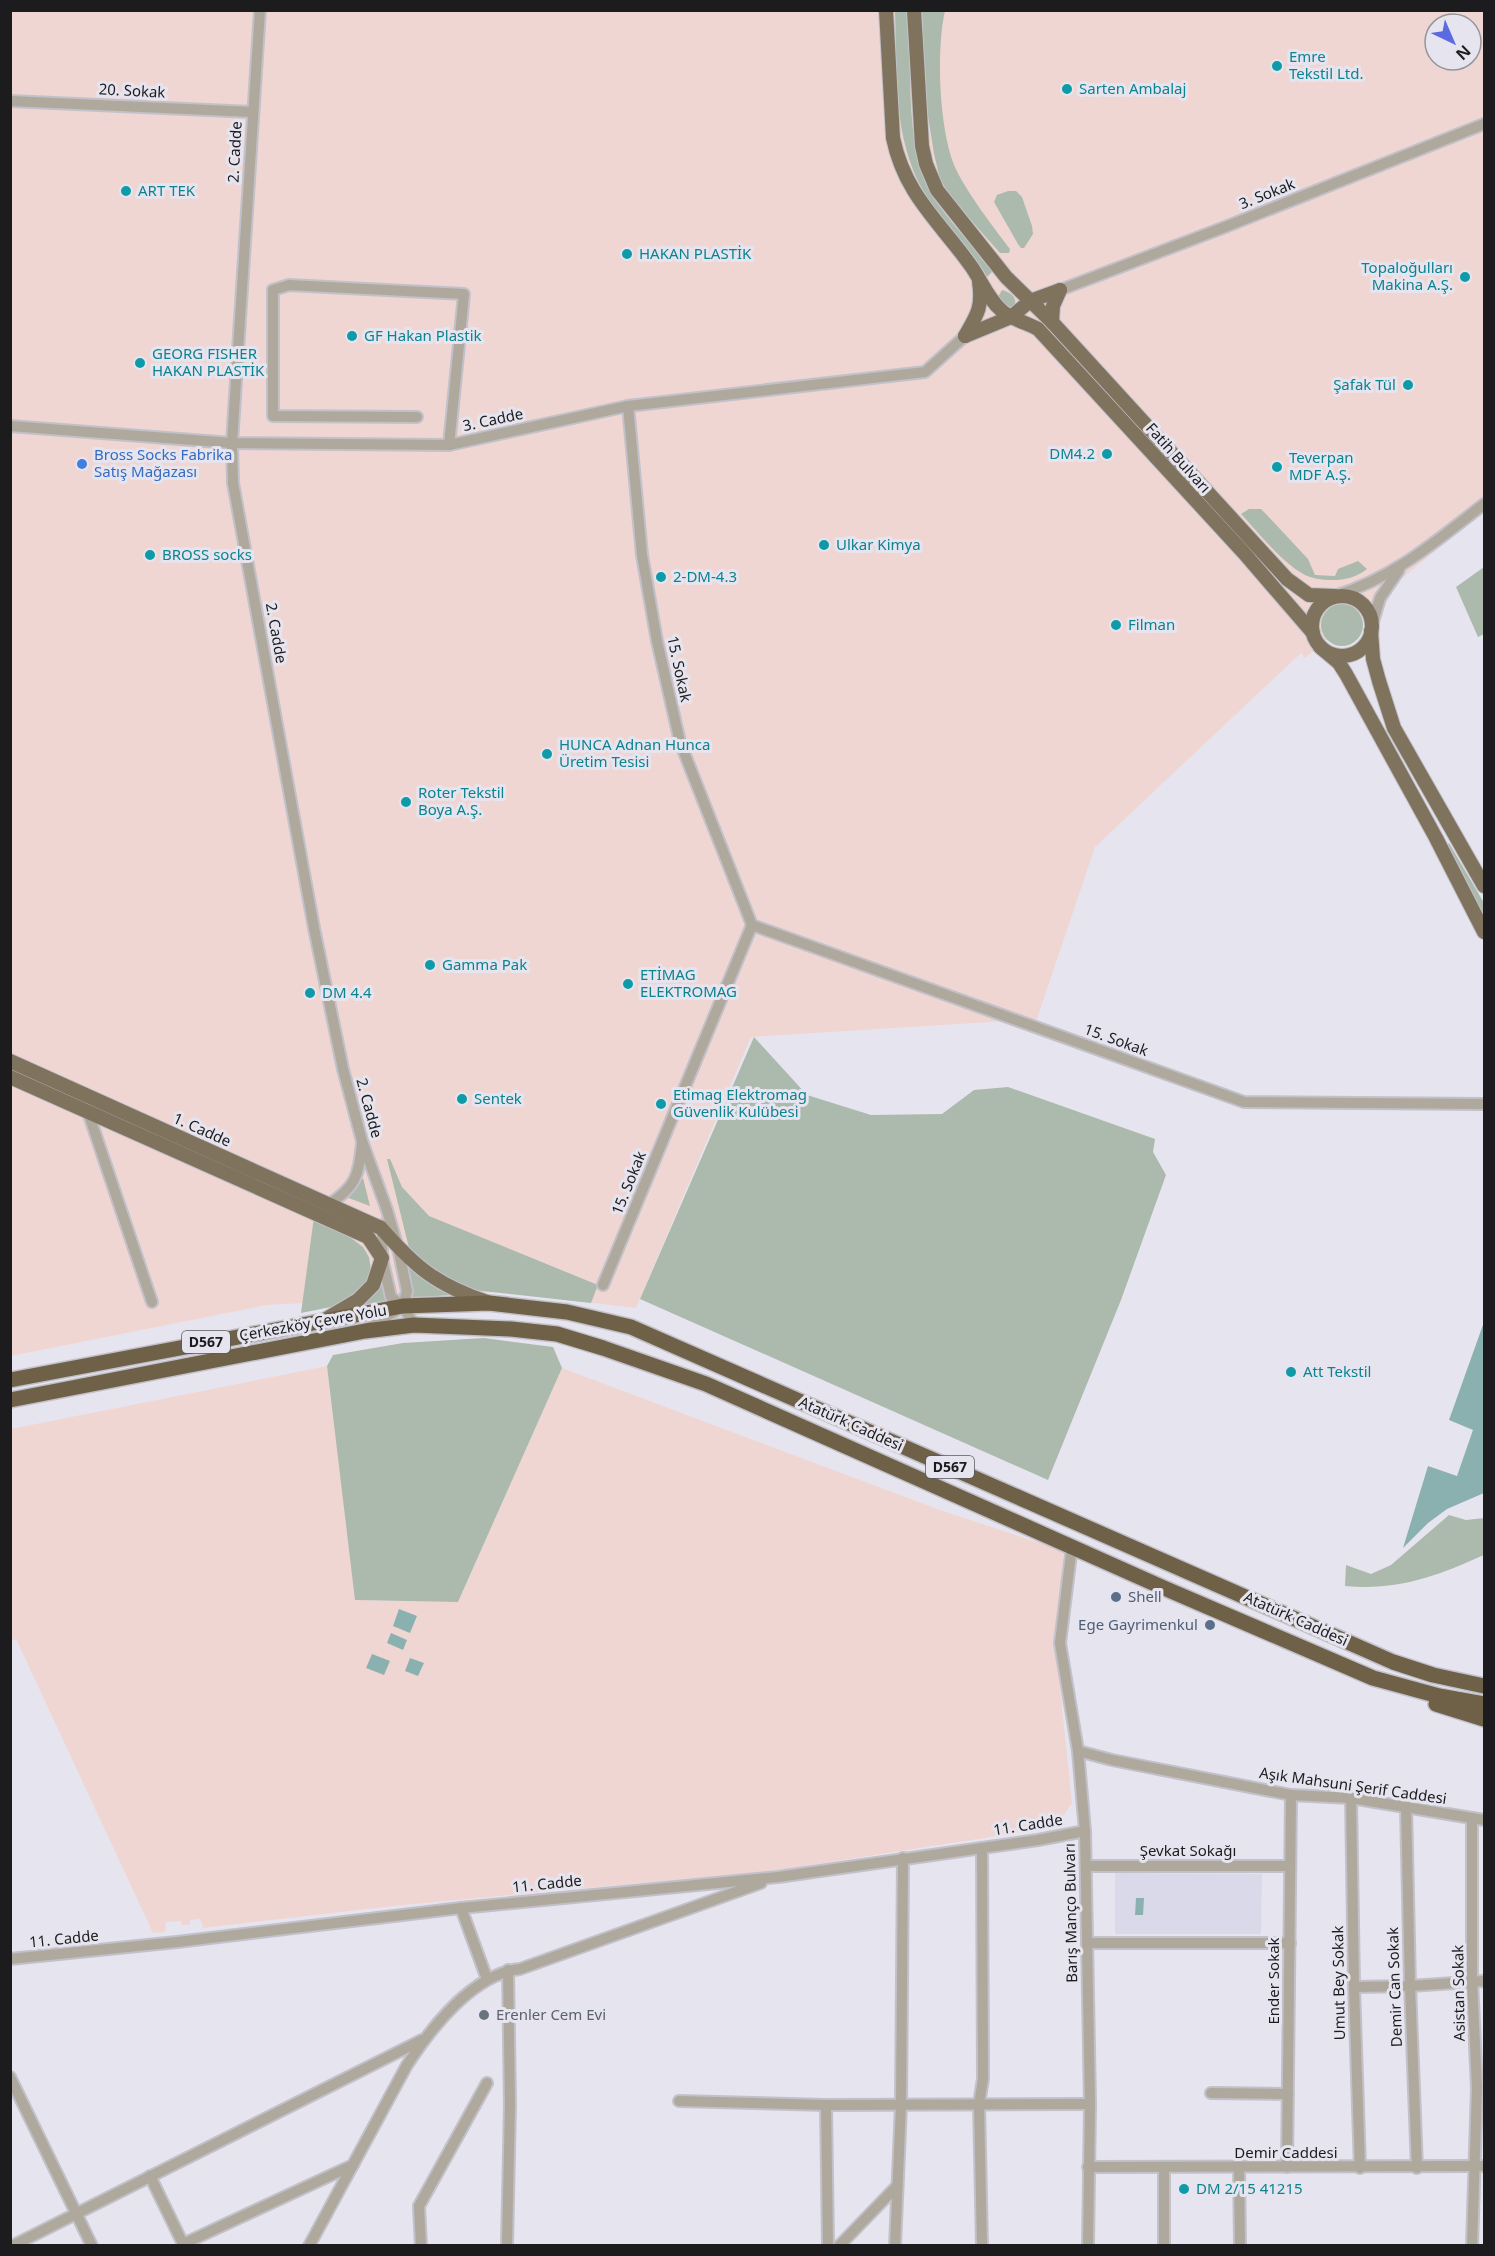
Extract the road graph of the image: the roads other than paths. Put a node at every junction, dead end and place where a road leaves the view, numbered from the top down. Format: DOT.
graph roads {
  1 [pos="260,10"];
  2 [pos="886,10"];
  3 [pos="914,10"];
  4 [pos="10,101"];
  5 [pos="252,112"];
  6 [pos="1485,124"];
  7 [pos="978,277"];
  8 [pos="1006,278"];
  9 [pos="1060,290"];
  10 [pos="988,293"];
  11 [pos="1030,300"];
  12 [pos="1011,316"];
  13 [pos="1052,322"];
  14 [pos="965,336"];
  15 [pos="628,406"];
  16 [pos="417,417"];
  17 [pos="10,426"];
  18 [pos="232,443"];
  19 [pos="448,445"];
  20 [pos="1485,504"];
  21 [pos="1401,567"];
  22 [pos="1335,596"];
  23 [pos="1372,628"];
  24 [pos="1313,633"];
  25 [pos="1320,646"];
  26 [pos="1485,886"];
  27 [pos="752,925"];
  28 [pos="1485,932"];
  29 [pos="10,1061"];
  30 [pos="10,1077"];
  31 [pos="1485,1104"];
  32 [pos="88,1112"];
  33 [pos="362,1141"];
  34 [pos="328,1205"];
  35 [pos="387,1210"];
  36 [pos="381,1228"];
  37 [pos="368,1237"];
  38 [pos="398,1248"];
  39 [pos="382,1258"];
  40 [pos="603,1285"];
  41 [pos="152,1302"];
  42 [pos="489,1303"];
  43 [pos="403,1306"];
  44 [pos="326,1319"];
  45 [pos="414,1325"];
  46 [pos="365,1331"];
  47 [pos="10,1380"];
  48 [pos="10,1400"];
  49 [pos="1072,1546"];
  50 [pos="1393,1662"];
  51 [pos="1485,1676"];
  52 [pos="1373,1678"];
  53 [pos="1485,1686"];
  54 [pos="1485,1704"];
  55 [pos="1485,1719"];
  56 [pos="1078,1751"];
  57 [pos="1291,1795"];
  58 [pos="1351,1798"];
  59 [pos="1406,1806"];
  60 [pos="1472,1818"];
  61 [pos="1485,1820"];
  62 [pos="1085,1831"];
  63 [pos="982,1848"];
  64 [pos="903,1858"];
  65 [pos="1086,1866"];
  66 [pos="1290,1866"];
  67 [pos="778,1876"];
  68 [pos="461,1908"];
  69 [pos="1087,1943"];
  70 [pos="1290,1943"];
  71 [pos="10,1959"];
  72 [pos="508,1970"];
  73 [pos="487,1979"];
  74 [pos="1472,1980"];
  75 [pos="1485,1981"];
  76 [pos="1410,1986"];
  77 [pos="1354,1987"];
  78 [pos="423,2039"];
  79 [pos="10,2078"];
  80 [pos="488,2083"];
  81 [pos="1481,2088"];
  82 [pos="1211,2093"];
  83 [pos="1288,2094"];
  84 [pos="679,2101"];
  85 [pos="979,2104"];
  86 [pos="1090,2104"];
  87 [pos="826,2105"];
  88 [pos="901,2105"];
  89 [pos="353,2165"];
  90 [pos="1088,2167"];
  91 [pos="1164,2167"];
  92 [pos="1287,2167"];
  93 [pos="1479,2167"];
  94 [pos="1239,2168"];
  95 [pos="1360,2168"];
  96 [pos="1417,2168"];
  97 [pos="150,2176"];
  98 [pos="897,2186"];
  99 [pos="77,2213"];
  100 [pos="507,2244"];
  101 [pos="183,2245"];
  102 [pos="12,2246"];
  103 [pos="92,2246"];
  104 [pos="309,2246"];
  105 [pos="420,2246"];
  106 [pos="828,2246"];
  107 [pos="839,2246"];
  108 [pos="894,2246"];
  109 [pos="982,2246"];
  110 [pos="1088,2246"];
  111 [pos="1164,2246"];
  112 [pos="1240,2246"];
  113 [pos="1472,2246"];
  1 -- 5 [label="street, 2. Cadde"];
  2 -- 7 [label="main road, Fatih Bulvarı"];
  3 -- 8 [label="main road"];
  4 -- 5 [label="street, 20. Sokak"];
  5 -- 18 [label="street, 2. Cadde"];
  6 -- 9 [label="street, 3. Sokak"];
  7 -- 10 [label="main road, Fatih Bulvarı"];
  7 -- 14 [label="main road"];
  8 -- 10 [label="main road"];
  8 -- 11 [label="main road"];
  9 -- 11 [label="main road"];
  9 -- 13 [label="main road"];
  10 -- 12 [label="main road, Fatih Bulvarı"];
  11 -- 12 [label="main road"];
  11 -- 13 [label="main road"];
  12 -- 14 [label="main road"];
  12 -- 24 [label="main road, Fatih Bulvarı"];
  13 -- 22 [label="main road"];
  14 -- 15 [label="street, 3. Cadde"];
  15 -- 19 [label="street, 3. Cadde"];
  15 -- 27 [label="street, 15. Sokak"];
  16 -- 19 [label="street"];
  17 -- 18 [label="street, 3. Cadde"];
  18 -- 19 [label="street, 3. Cadde"];
  18 -- 33 [label="street, 2. Cadde"];
  20 -- 21 [label="street"];
  21 -- 22 [label="street"];
  21 -- 23 [label="street"];
  22 -- 23 [label="main road"];
  22 -- 24 [label="main road"];
  23 -- 25 [label="main road"];
  23 -- 26 [label="main road"];
  24 -- 25 [label="main road"];
  25 -- 28 [label="main road"];
  27 -- 31 [label="street, 15. Sokak"];
  27 -- 40 [label="street, 15. Sokak"];
  29 -- 34 [label="main road, 1. Cadde"];
  30 -- 32 [label="main road, 1. Cadde"];
  32 -- 37 [label="main road, 1. Cadde"];
  32 -- 41 [label="street"];
  33 -- 34 [label="street"];
  33 -- 35 [label="street, 2. Cadde"];
  34 -- 36 [label="main road, 1. Cadde"];
  35 -- 36 [label="street"];
  35 -- 38 [label="street, 2. Cadde"];
  36 -- 37 [label="street"];
  36 -- 38 [label="main road"];
  36 -- 39 [label="street"];
  37 -- 39 [label="main road"];
  38 -- 42 [label="main road"];
  38 -- 43 [label="street, 2. Cadde"];
  39 -- 43 [label="street"];
  39 -- 44 [label="main road"];
  42 -- 43 [label="highway, Atatürk Caddesi / D567"];
  42 -- 50 [label="highway, Atatürk Caddesi / D567"];
  43 -- 44 [label="highway, Çerkezköy Çevre Yolu / D567"];
  43 -- 45 [label="street"];
  43 -- 46 [label="street"];
  44 -- 47 [label="highway, Çerkezköy Çevre Yolu / D567"];
  45 -- 46 [label="highway, D567"];
  45 -- 49 [label="highway, D567"];
  46 -- 48 [label="highway, D567"];
  49 -- 52 [label="highway, D567"];
  49 -- 56 [label="street, Barış Manço Bulvarı"];
  50 -- 51 [label="highway"];
  50 -- 53 [label="highway, Atatürk Caddesi / D567"];
  52 -- 54 [label="highway, D567"];
  52 -- 55 [label="highway"];
  56 -- 57 [label="street, Aşık Mahsuni Şerif Caddesi"];
  56 -- 62 [label="street, Barış Manço Bulvarı"];
  57 -- 58 [label="street, Aşık Mahsuni Şerif Caddesi"];
  57 -- 66 [label="street, Ender Sokak"];
  58 -- 59 [label="street, Aşık Mahsuni Şerif Caddesi"];
  58 -- 77 [label="street, Umut Bey Sokak"];
  59 -- 60 [label="street, Aşık Mahsuni Şerif Caddesi"];
  59 -- 76 [label="street, Demir Can Sokak"];
  60 -- 61 [label="street, Aşık Mahsuni Şerif Caddesi"];
  60 -- 74 [label="street, Asistan Sokak"];
  62 -- 63 [label="street, 11. Cadde"];
  62 -- 65 [label="street, Barış Manço Bulvarı"];
  63 -- 64 [label="street, 11. Cadde"];
  63 -- 85 [label="street"];
  64 -- 67 [label="street, 11. Cadde"];
  64 -- 88 [label="street"];
  65 -- 66 [label="street, Şevkat Sokağı"];
  65 -- 69 [label="street, Barış Manço Bulvarı"];
  66 -- 70 [label="street, Ender Sokak"];
  67 -- 68 [label="street, 11. Cadde"];
  67 -- 72 [label="street"];
  68 -- 71 [label="street, 11. Cadde"];
  68 -- 73 [label="street"];
  69 -- 70 [label="street"];
  69 -- 86 [label="street, Barış Manço Bulvarı"];
  70 -- 83 [label="street, Ender Sokak"];
  72 -- 73 [label="street"];
  72 -- 100 [label="street"];
  73 -- 78 [label="street"];
  74 -- 75 [label="street"];
  74 -- 76 [label="street"];
  74 -- 81 [label="street, Asistan Sokak"];
  76 -- 77 [label="street"];
  76 -- 96 [label="street, Demir Can Sokak"];
  77 -- 95 [label="street, Umut Bey Sokak"];
  78 -- 89 [label="street"];
  78 -- 97 [label="street"];
  79 -- 99 [label="street"];
  80 -- 105 [label="street"];
  81 -- 93 [label="street, Asistan Sokak"];
  82 -- 83 [label="street"];
  83 -- 92 [label="street, Ender Sokak"];
  84 -- 87 [label="street"];
  85 -- 86 [label="street"];
  85 -- 88 [label="street"];
  85 -- 109 [label="street"];
  86 -- 90 [label="street, Barış Manço Bulvarı"];
  87 -- 88 [label="street"];
  87 -- 106 [label="street"];
  88 -- 98 [label="street"];
  89 -- 101 [label="street"];
  89 -- 104 [label="street"];
  90 -- 91 [label="street, Demir Caddesi"];
  90 -- 110 [label="street, Barış Manço Bulvarı"];
  91 -- 94 [label="street, Demir Caddesi"];
  91 -- 111 [label="street"];
  92 -- 94 [label="street, Demir Caddesi"];
  92 -- 95 [label="street, Demir Caddesi"];
  93 -- 96 [label="street, Demir Caddesi"];
  93 -- 113 [label="street, Asistan Sokak"];
  94 -- 112 [label="street"];
  95 -- 96 [label="street, Demir Caddesi"];
  97 -- 99 [label="street"];
  97 -- 101 [label="street"];
  98 -- 107 [label="street"];
  98 -- 108 [label="street"];
  99 -- 102 [label="street"];
  99 -- 103 [label="street"];
}
